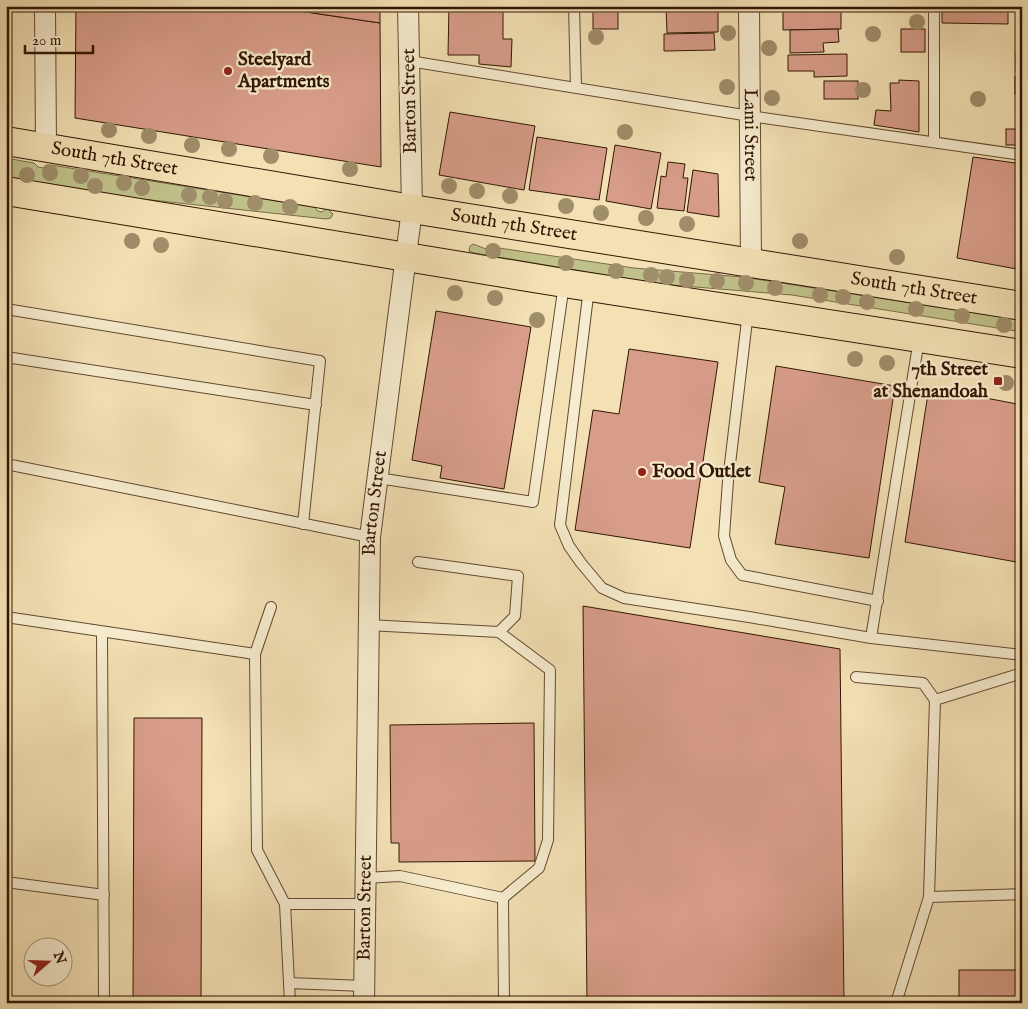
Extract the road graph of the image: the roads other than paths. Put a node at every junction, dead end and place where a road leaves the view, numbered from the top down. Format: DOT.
graph roads {
  1 [pos="45,6"];
  2 [pos="408,6"];
  3 [pos="574,6"];
  4 [pos="749,6"];
  5 [pos="934,6"];
  6 [pos="409,60"];
  7 [pos="576,88"];
  8 [pos="750,116"];
  9 [pos="6,141"];
  10 [pos="934,142"];
  11 [pos="46,147"];
  12 [pos="1022,155"];
  13 [pos="6,191"];
  14 [pos="412,210"];
  15 [pos="407,256"];
  16 [pos="751,264"];
  17 [pos="577,285"];
  18 [pos="1022,306"];
  19 [pos="6,309"];
  20 [pos="748,312"];
  21 [pos="919,338"];
  22 [pos="1022,354"];
  23 [pos="6,357"];
  24 [pos="316,405"];
  25 [pos="6,464"];
  26 [pos="378,478"];
  27 [pos="303,524"];
  28 [pos="370,538"];
  29 [pos="418,562"];
  30 [pos="878,601"];
  31 [pos="270,607"];
  32 [pos="6,617"];
  33 [pos="368,624"];
  34 [pos="102,632"];
  35 [pos="499,632"];
  36 [pos="871,638"];
  37 [pos="254,654"];
  38 [pos="1022,655"];
  39 [pos="1022,673"];
  40 [pos="856,677"];
  41 [pos="935,700"];
  42 [pos="365,878"];
  43 [pos="6,882"];
  44 [pos="1022,894"];
  45 [pos="104,895"];
  46 [pos="929,897"];
  47 [pos="503,898"];
  48 [pos="285,904"];
  49 [pos="364,904"];
  50 [pos="289,983"];
  51 [pos="364,994"];
  52 [pos="104,1003"];
  53 [pos="290,1003"];
  54 [pos="504,1003"];
  55 [pos="896,1003"];
  1 -- 11 [label="street"];
  2 -- 6 [label="street, Barton Street"];
  3 -- 7 [label="lane"];
  4 -- 8 [label="street, Lami Street"];
  5 -- 10 [label="lane"];
  6 -- 7 [label="lane"];
  6 -- 14 [label="street, Barton Street"];
  7 -- 8 [label="lane"];
  8 -- 10 [label="lane"];
  8 -- 16 [label="street, Lami Street"];
  9 -- 11 [label="main road, South 7th Street"];
  10 -- 12 [label="lane"];
  11 -- 14 [label="main road, South 7th Street"];
  13 -- 15 [label="main road"];
  14 -- 15 [label="street, Barton Street"];
  14 -- 16 [label="main road, South 7th Street"];
  15 -- 17 [label="main road"];
  15 -- 26 [label="street, Barton Street"];
  16 -- 18 [label="main road, South 7th Street"];
  17 -- 20 [label="main road"];
  17 -- 26 [label="lane"];
  17 -- 36 [label="lane"];
  19 -- 24 [label="lane"];
  20 -- 21 [label="main road"];
  20 -- 30 [label="lane"];
  21 -- 22 [label="main road"];
  21 -- 30 [label="lane"];
  23 -- 24 [label="lane"];
  24 -- 27 [label="lane"];
  25 -- 27 [label="lane"];
  26 -- 28 [label="street, Barton Street"];
  27 -- 28 [label="lane"];
  28 -- 33 [label="street, Barton Street"];
  29 -- 35 [label="lane"];
  30 -- 36 [label="lane"];
  31 -- 37 [label="lane"];
  32 -- 34 [label="lane"];
  33 -- 35 [label="lane"];
  33 -- 42 [label="street, Barton Street"];
  34 -- 37 [label="lane"];
  34 -- 45 [label="lane"];
  35 -- 47 [label="lane"];
  36 -- 38 [label="lane"];
  37 -- 48 [label="lane"];
  39 -- 41 [label="lane"];
  40 -- 41 [label="lane"];
  41 -- 46 [label="lane"];
  42 -- 47 [label="lane"];
  42 -- 49 [label="street, Barton Street"];
  43 -- 45 [label="lane"];
  44 -- 46 [label="lane"];
  45 -- 52 [label="lane"];
  46 -- 55 [label="lane"];
  47 -- 54 [label="lane"];
  48 -- 49 [label="lane"];
  48 -- 50 [label="lane"];
  49 -- 51 [label="street, Barton Street"];
  50 -- 51 [label="lane"];
  50 -- 53 [label="lane"];
}
